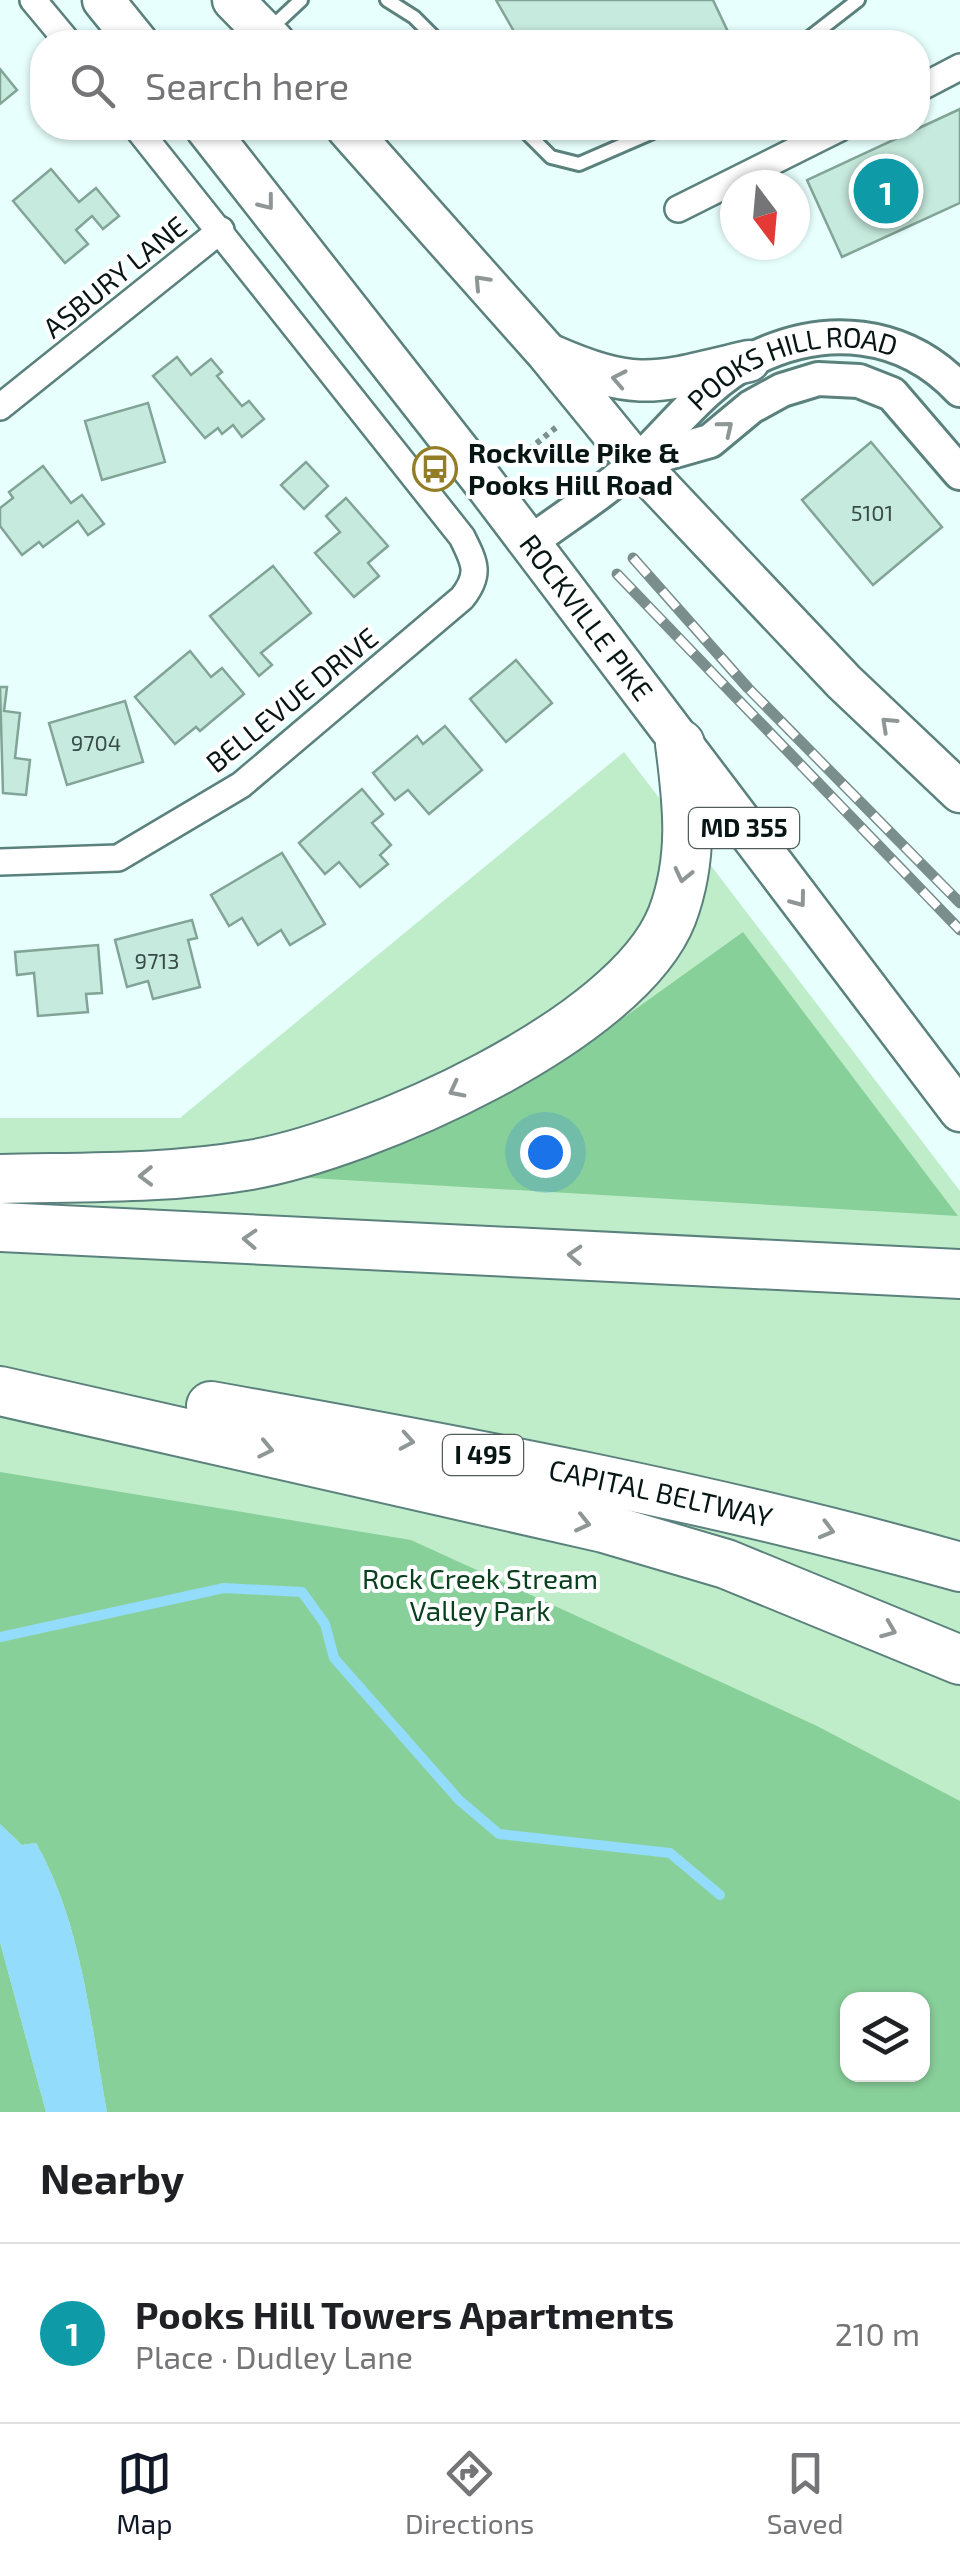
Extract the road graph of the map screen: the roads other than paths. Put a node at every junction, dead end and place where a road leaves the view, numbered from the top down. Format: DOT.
graph roads {
  1 [pos="33,0"];
  2 [pos="103,0"];
  3 [pos="233,0"];
  4 [pos="300,0"];
  5 [pos="387,0"];
  6 [pos="858,0"];
  7 [pos="58,30"];
  8 [pos="127,30"];
  9 [pos="262,30"];
  10 [pos="276,30"];
  11 [pos="427,30"];
  12 [pos="819,30"];
  13 [pos="960,67"];
  14 [pos="930,82"];
  15 [pos="147,140"];
  16 [pos="215,140"];
  17 [pos="358,140"];
  18 [pos="534,140"];
  19 [pos="635,140"];
  20 [pos="816,140"];
  21 [pos="678,210"];
  22 [pos="221,230"];
  23 [pos="548,353"];
  24 [pos="749,361"];
  25 [pos="960,390"];
  26 [pos="0,407"];
  27 [pos="636,462"];
  28 [pos="960,473"];
  29 [pos="528,544"];
  30 [pos="476,565"];
  31 [pos="680,744"];
  32 [pos="960,792"];
  33 [pos="0,862"];
  34 [pos="960,1111"];
  35 [pos="0,1179"];
  36 [pos="0,1228"];
  37 [pos="672,1260"];
  38 [pos="960,1274"];
  39 [pos="960,1307"];
  40 [pos="0,1372"];
  41 [pos="0,1391"];
  42 [pos="960,1567"];
  43 [pos="960,1660"];
  1 -- 7 [label="street"];
  2 -- 8 [label="main road"];
  3 -- 9 [label="main road"];
  4 -- 10 [label="lane"];
  5 -- 11 [label="lane"];
  6 -- 12 [label="lane"];
  13 -- 14 [label="street"];
  15 -- 22 [label="street, ROCKVILLE PIKE"];
  16 -- 29 [label="main road, ROCKVILLE PIKE / MD 355, one-way"];
  23 -- 17 [label="main road, one-way"];
  18 -- 19 [label="lane"];
  20 -- 21 [label="street"];
  22 -- 26 [label="street, ASBURY LANE"];
  22 -- 30 [label="street, ROCKVILLE PIKE"];
  24 -- 23 [label="main road, one-way"];
  23 -- 27 [label="main road"];
  24 -- 25 [label="street, POOKS HILL ROAD"];
  24 -- 27 [label="street, POOKS HILL ROAD"];
  27 -- 28 [label="street, POOKS HILL ROAD, one-way"];
  27 -- 29 [label="street, POOKS HILL ROAD"];
  32 -- 27 [label="main road, one-way"];
  29 -- 31 [label="main road, ROCKVILLE PIKE / MD 355"];
  30 -- 33 [label="street, BELLEVUE DRIVE"];
  31 -- 34 [label="main road, ROCKVILLE PIKE / MD 355, one-way"];
  31 -- 35 [label="highway, one-way"];
  37 -- 36 [label="highway, one-way"];
  37 -- 38 [label="highway"];
  37 -- 39 [label="highway"];
  40 -- 42 [label="highway, CAPITAL BELTWAY / I 495, one-way"];
  41 -- 43 [label="highway, one-way"];
}
